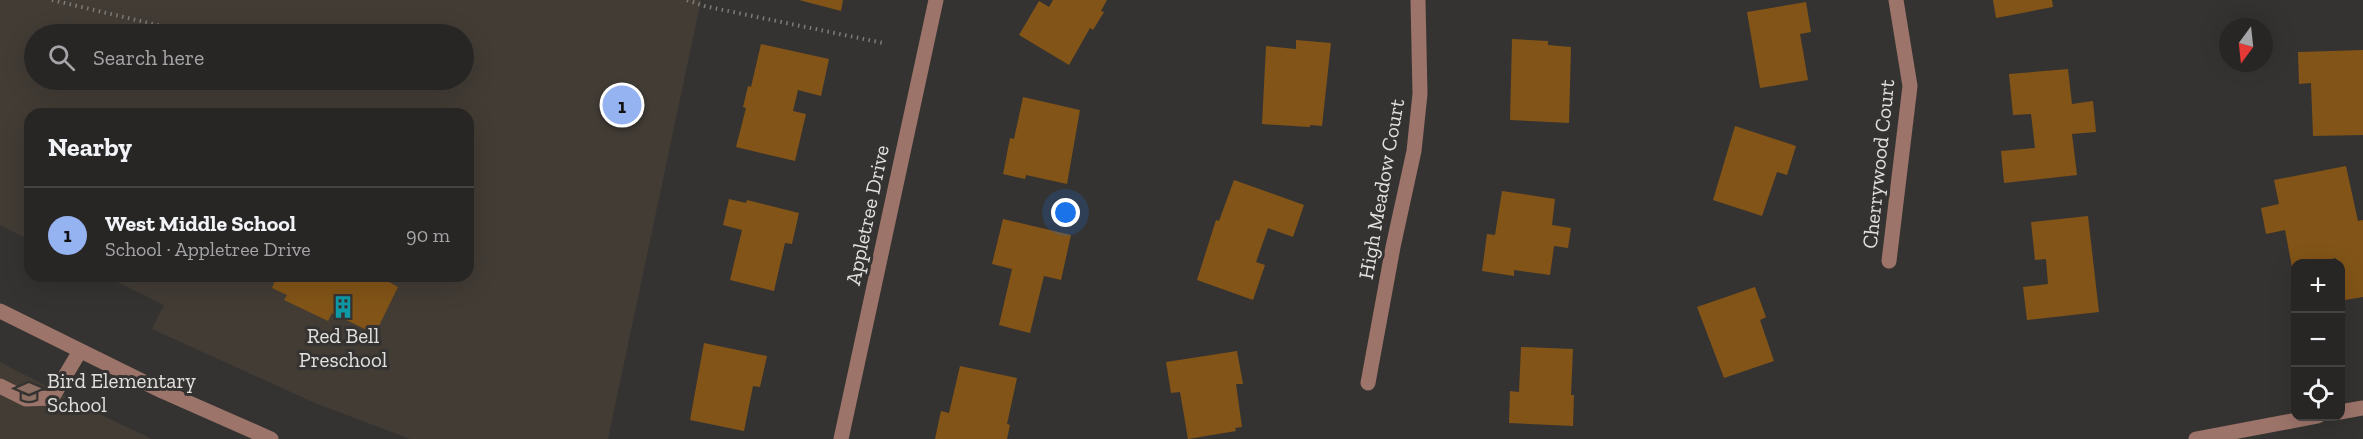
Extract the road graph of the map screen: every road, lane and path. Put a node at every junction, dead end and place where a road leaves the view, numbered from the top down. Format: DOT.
graph roads {
  1 [pos="52,0"];
  2 [pos="687,0"];
  3 [pos="936,0"];
  4 [pos="1418,0"];
  5 [pos="1896,0"];
  6 [pos="153,24"];
  7 [pos="883,43"];
  8 [pos="1889,261"];
  9 [pos="0,311"];
  10 [pos="80,351"];
  11 [pos="1368,383"];
  12 [pos="0,386"];
  13 [pos="2363,408"];
  14 [pos="2345,411"];
  15 [pos="2296,421"];
  16 [pos="271,439"];
  17 [pos="841,439"];
  18 [pos="2196,439"];
  1 -- 6 [label="path"];
  2 -- 7 [label="path"];
  3 -- 17 [label="street, Appletree Drive"];
  4 -- 11 [label="street, High Meadow Court"];
  5 -- 8 [label="street, Cherrywood Court"];
  9 -- 10 [label="street"];
  10 -- 12 [label="street"];
  10 -- 16 [label="street"];
  13 -- 14 [label="street"];
  15 -- 18 [label="street"];
}
